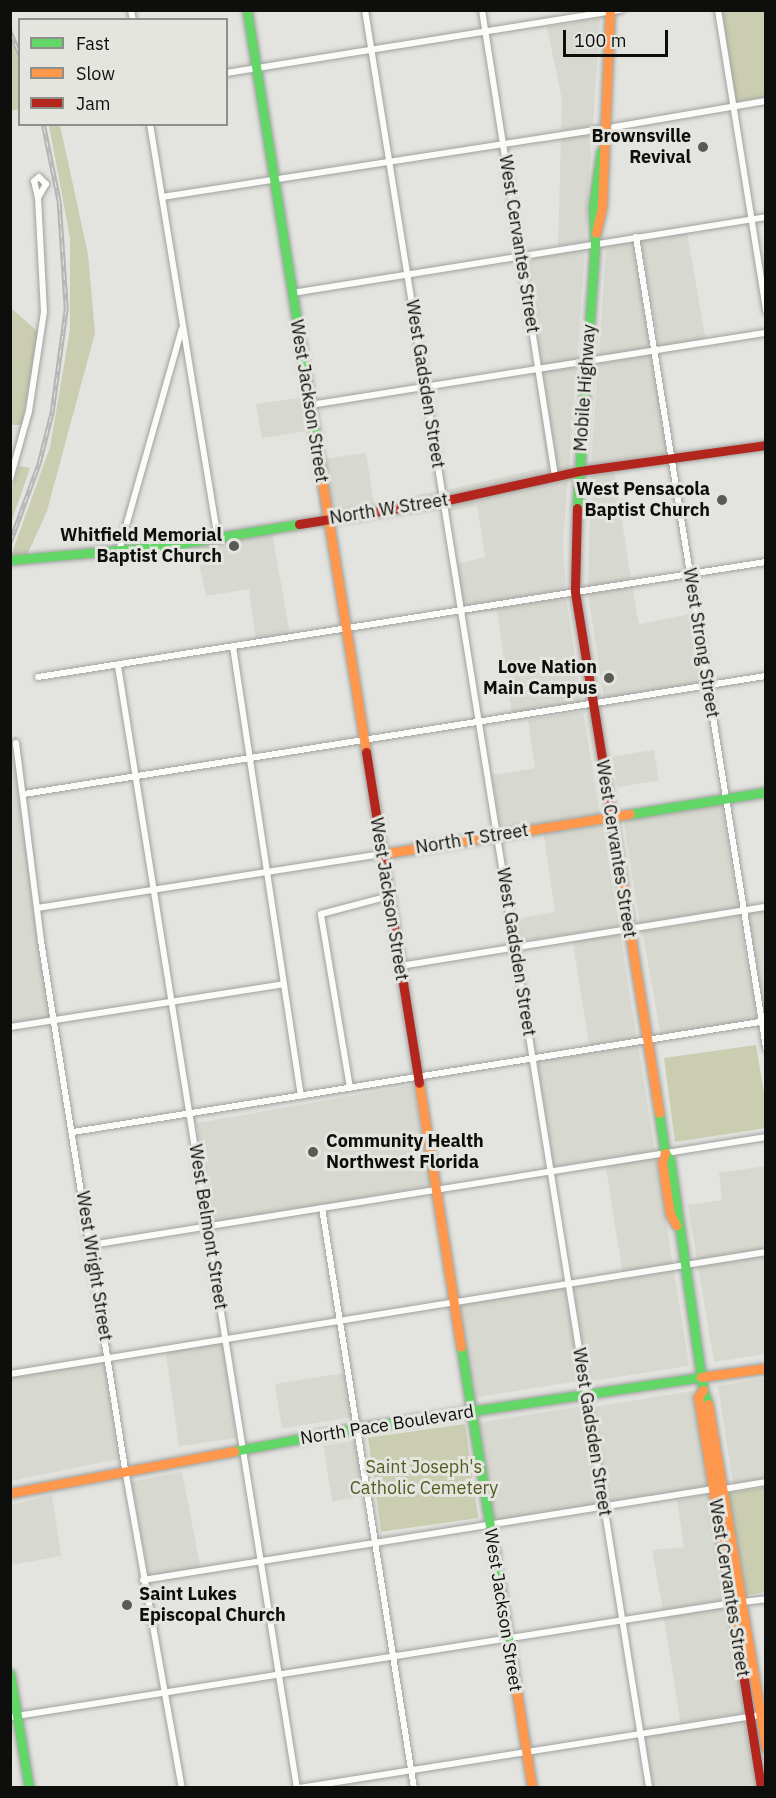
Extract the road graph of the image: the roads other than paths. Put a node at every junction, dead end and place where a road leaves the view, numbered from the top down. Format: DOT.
graph roads {
  1 [pos="247,10"];
  2 [pos="365,10"];
  3 [pos="482,10"];
  4 [pos="621,10"];
  5 [pos="717,10"];
  6 [pos="610,11"];
  7 [pos="486,34"];
  8 [pos="371,50"];
  9 [pos="256,68"];
  10 [pos="228,73"];
  11 [pos="765,100"];
  12 [pos="733,106"];
  13 [pos="150,126"];
  14 [pos="614,127"];
  15 [pos="603,129"];
  16 [pos="503,142"];
  17 [pos="389,162"];
  18 [pos="274,180"];
  19 [pos="162,197"];
  20 [pos="39,198"];
  21 [pos="765,217"];
  22 [pos="751,219"];
  23 [pos="636,237"];
  24 [pos="596,244"];
  25 [pos="520,256"];
  26 [pos="407,274"];
  27 [pos="292,293"];
  28 [pos="765,311"];
  29 [pos="183,328"];
  30 [pos="765,333"];
  31 [pos="654,351"];
  32 [pos="587,362"];
  33 [pos="538,369"];
  34 [pos="424,387"];
  35 [pos="310,405"];
  36 [pos="765,446"];
  37 [pos="671,457"];
  38 [pos="579,471"];
  39 [pos="555,478"];
  40 [pos="10,479"];
  41 [pos="443,501"];
  42 [pos="328,520"];
  43 [pos="218,537"];
  44 [pos="575,544"];
  45 [pos="119,551"];
  46 [pos="10,560"];
  47 [pos="765,562"];
  48 [pos="690,573"];
  49 [pos="575,592"];
  50 [pos="461,610"];
  51 [pos="345,629"];
  52 [pos="233,647"];
  53 [pos="118,666"];
  54 [pos="765,676"];
  55 [pos="38,677"];
  56 [pos="708,686"];
  57 [pos="592,706"];
  58 [pos="479,723"];
  59 [pos="363,741"];
  60 [pos="15,743"];
  61 [pos="250,760"];
  62 [pos="135,778"];
  63 [pos="765,792"];
  64 [pos="24,794"];
  65 [pos="726,799"];
  66 [pos="611,816"];
  67 [pos="497,835"];
  68 [pos="382,854"];
  69 [pos="267,872"];
  70 [pos="153,891"];
  71 [pos="388,896"];
  72 [pos="765,907"];
  73 [pos="37,908"];
  74 [pos="743,911"];
  75 [pos="629,928"];
  76 [pos="515,947"];
  77 [pos="400,966"];
  78 [pos="284,984"];
  79 [pos="172,1002"];
  80 [pos="55,1021"];
  81 [pos="763,1022"];
  82 [pos="10,1027"];
  83 [pos="647,1040"];
  84 [pos="765,1048"];
  85 [pos="532,1058"];
  86 [pos="417,1077"];
  87 [pos="350,1088"];
  88 [pos="301,1096"];
  89 [pos="189,1113"];
  90 [pos="73,1132"];
  91 [pos="765,1137"];
  92 [pos="665,1153"];
  93 [pos="551,1171"];
  94 [pos="436,1190"];
  95 [pos="322,1208"];
  96 [pos="208,1226"];
  97 [pos="91,1245"];
  98 [pos="765,1252"];
  99 [pos="683,1265"];
  100 [pos="568,1284"];
  101 [pos="454,1303"];
  102 [pos="340,1321"];
  103 [pos="226,1339"];
  104 [pos="108,1358"];
  105 [pos="765,1368"];
  106 [pos="10,1374"];
  107 [pos="701,1377"];
  108 [pos="703,1390"];
  109 [pos="586,1396"];
  110 [pos="472,1410"];
  111 [pos="357,1428"];
  112 [pos="243,1450"];
  113 [pos="125,1469"];
  114 [pos="765,1482"];
  115 [pos="714,1489"];
  116 [pos="724,1489"];
  117 [pos="10,1493"];
  118 [pos="604,1508"];
  119 [pos="490,1525"];
  120 [pos="375,1543"];
  121 [pos="261,1562"];
  122 [pos="143,1580"];
  123 [pos="765,1599"];
  124 [pos="743,1602"];
  125 [pos="732,1603"];
  126 [pos="622,1620"];
  127 [pos="508,1638"];
  128 [pos="393,1656"];
  129 [pos="10,1674"];
  130 [pos="278,1675"];
  131 [pos="163,1693"];
  132 [pos="763,1714"];
  133 [pos="750,1716"];
  134 [pos="14,1717"];
  135 [pos="640,1733"];
  136 [pos="765,1747"];
  137 [pos="526,1751"];
  138 [pos="411,1770"];
  139 [pos="29,1788"];
  140 [pos="182,1788"];
  141 [pos="298,1788"];
  142 [pos="414,1788"];
  143 [pos="532,1788"];
  144 [pos="649,1788"];
  145 [pos="761,1788"];
  1 -- 9 [label="main road, West Jackson Street"];
  2 -- 8 [label="street, West Gadsden Street"];
  3 -- 7 [label="street, West Cervantes Street"];
  4 -- 6 [label="street"];
  5 -- 12 [label="street"];
  6 -- 7 [label="street"];
  6 -- 15 [label="main road, Mobile Highway"];
  7 -- 8 [label="street"];
  7 -- 16 [label="street, West Cervantes Street"];
  8 -- 9 [label="street"];
  8 -- 17 [label="street, West Gadsden Street"];
  9 -- 10 [label="street"];
  9 -- 18 [label="main road, West Jackson Street"];
  11 -- 12 [label="street"];
  12 -- 14 [label="street"];
  12 -- 22 [label="street"];
  13 -- 19 [label="street"];
  15 -- 16 [label="street"];
  15 -- 24 [label="main road, Mobile Highway"];
  16 -- 17 [label="street"];
  16 -- 25 [label="street, West Cervantes Street"];
  17 -- 18 [label="street"];
  17 -- 26 [label="street, West Gadsden Street"];
  18 -- 19 [label="street"];
  18 -- 27 [label="main road, West Jackson Street"];
  19 -- 29 [label="street"];
  20 -- 40 [label="street"];
  21 -- 22 [label="street"];
  22 -- 23 [label="street"];
  22 -- 28 [label="street"];
  23 -- 24 [label="street"];
  23 -- 31 [label="street, West Strong Street"];
  24 -- 25 [label="street"];
  24 -- 32 [label="main road, Mobile Highway"];
  25 -- 26 [label="street"];
  25 -- 33 [label="street, West Cervantes Street"];
  26 -- 27 [label="street"];
  26 -- 34 [label="street, West Gadsden Street"];
  27 -- 35 [label="main road, West Jackson Street"];
  29 -- 43 [label="street"];
  29 -- 45 [label="street"];
  30 -- 31 [label="street"];
  31 -- 32 [label="street"];
  31 -- 37 [label="street, West Strong Street"];
  32 -- 33 [label="street"];
  32 -- 38 [label="main road, Mobile Highway"];
  33 -- 34 [label="street"];
  33 -- 39 [label="street, West Cervantes Street"];
  34 -- 35 [label="street"];
  34 -- 41 [label="street, West Gadsden Street"];
  35 -- 42 [label="main road, West Jackson Street"];
  36 -- 37 [label="main road, North W Street"];
  37 -- 38 [label="main road, North W Street"];
  37 -- 48 [label="street, West Strong Street"];
  38 -- 39 [label="main road, North W Street"];
  38 -- 44 [label="main road, Mobile Highway"];
  39 -- 41 [label="main road, North W Street"];
  41 -- 42 [label="main road, North W Street"];
  41 -- 50 [label="street, West Gadsden Street"];
  42 -- 43 [label="main road, North W Street"];
  42 -- 51 [label="main road, West Jackson Street"];
  43 -- 45 [label="main road, North W Street"];
  44 -- 49 [label="main road, West Cervantes Street"];
  45 -- 46 [label="main road, North W Street"];
  47 -- 48 [label="street"];
  48 -- 49 [label="street"];
  48 -- 56 [label="street, West Strong Street"];
  49 -- 50 [label="street"];
  49 -- 57 [label="main road, West Cervantes Street"];
  50 -- 51 [label="street"];
  50 -- 58 [label="street, West Gadsden Street"];
  51 -- 52 [label="street"];
  51 -- 59 [label="main road, West Jackson Street"];
  52 -- 53 [label="street"];
  52 -- 61 [label="street"];
  53 -- 55 [label="street"];
  53 -- 62 [label="street, West Belmont Street"];
  54 -- 56 [label="street"];
  56 -- 57 [label="street"];
  56 -- 65 [label="street, West Strong Street"];
  57 -- 58 [label="street"];
  57 -- 66 [label="main road, West Cervantes Street"];
  58 -- 59 [label="street"];
  58 -- 67 [label="street, West Gadsden Street"];
  59 -- 61 [label="street"];
  59 -- 68 [label="main road, West Jackson Street"];
  60 -- 64 [label="street, West Wright Street"];
  61 -- 62 [label="street"];
  61 -- 69 [label="street"];
  62 -- 64 [label="street"];
  62 -- 70 [label="street, West Belmont Street"];
  63 -- 65 [label="main road, North T Street"];
  64 -- 73 [label="street, West Wright Street"];
  65 -- 66 [label="main road, North T Street"];
  65 -- 74 [label="street, West Strong Street"];
  66 -- 67 [label="main road, North T Street"];
  66 -- 75 [label="main road, West Cervantes Street"];
  67 -- 68 [label="main road, North T Street"];
  67 -- 76 [label="street, West Gadsden Street"];
  68 -- 69 [label="street, North T Street"];
  68 -- 71 [label="main road, West Jackson Street"];
  69 -- 70 [label="street, North T Street"];
  69 -- 78 [label="street"];
  70 -- 73 [label="street, North T Street"];
  70 -- 79 [label="street, West Belmont Street"];
  71 -- 77 [label="main road, West Jackson Street"];
  71 -- 87 [label="street"];
  72 -- 74 [label="street"];
  73 -- 80 [label="street, West Wright Street"];
  74 -- 75 [label="street"];
  74 -- 81 [label="street, West Strong Street"];
  75 -- 76 [label="street"];
  75 -- 83 [label="main road, West Cervantes Street"];
  76 -- 77 [label="street"];
  76 -- 85 [label="street, West Gadsden Street"];
  77 -- 86 [label="main road, West Jackson Street"];
  78 -- 79 [label="street"];
  78 -- 88 [label="street"];
  79 -- 80 [label="street"];
  79 -- 89 [label="street, West Belmont Street"];
  80 -- 82 [label="street"];
  80 -- 90 [label="street, West Wright Street"];
  81 -- 83 [label="street"];
  81 -- 84 [label="street, West Strong Street"];
  83 -- 85 [label="street"];
  83 -- 92 [label="main road, West Cervantes Street"];
  85 -- 86 [label="street"];
  85 -- 93 [label="street, West Gadsden Street"];
  86 -- 87 [label="street"];
  86 -- 94 [label="main road, West Jackson Street"];
  87 -- 88 [label="street"];
  88 -- 89 [label="street"];
  89 -- 90 [label="street"];
  89 -- 96 [label="street, West Belmont Street"];
  90 -- 97 [label="street, West Wright Street"];
  91 -- 92 [label="street"];
  92 -- 93 [label="street"];
  92 -- 99 [label="main road, West Cervantes Street"];
  93 -- 94 [label="street"];
  93 -- 100 [label="street, West Gadsden Street"];
  94 -- 95 [label="street"];
  94 -- 101 [label="main road, West Jackson Street"];
  95 -- 96 [label="street"];
  95 -- 102 [label="street"];
  96 -- 97 [label="street"];
  96 -- 103 [label="street, West Belmont Street"];
  97 -- 104 [label="street, West Wright Street"];
  98 -- 99 [label="street"];
  99 -- 100 [label="street"];
  99 -- 107 [label="main road, West Cervantes Street"];
  100 -- 101 [label="street"];
  100 -- 109 [label="street, West Gadsden Street"];
  101 -- 102 [label="street"];
  101 -- 110 [label="main road, West Jackson Street"];
  102 -- 103 [label="street"];
  102 -- 111 [label="street"];
  103 -- 104 [label="street"];
  103 -- 112 [label="street, West Belmont Street"];
  104 -- 106 [label="street"];
  104 -- 113 [label="street, West Wright Street"];
  105 -- 107 [label="main road, North Pace Boulevard"];
  107 -- 108 [label="main road, West Cervantes Street"];
  107 -- 109 [label="main road, North Pace Boulevard"];
  108 -- 115 [label="main road, West Cervantes Street"];
  108 -- 116 [label="main road, West Cervantes Street"];
  109 -- 110 [label="main road, North Pace Boulevard"];
  109 -- 118 [label="street, West Gadsden Street"];
  110 -- 111 [label="main road, North Pace Boulevard"];
  110 -- 119 [label="main road, West Jackson Street"];
  111 -- 112 [label="main road, North Pace Boulevard"];
  111 -- 120 [label="street"];
  112 -- 113 [label="main road, North Pace Boulevard"];
  112 -- 121 [label="street, West Belmont Street"];
  113 -- 117 [label="main road, North Pace Boulevard"];
  113 -- 122 [label="street, West Wright Street"];
  114 -- 116 [label="street"];
  115 -- 118 [label="street"];
  115 -- 125 [label="main road, West Cervantes Street"];
  116 -- 124 [label="main road, West Cervantes Street"];
  118 -- 119 [label="street"];
  118 -- 126 [label="street, West Gadsden Street"];
  119 -- 120 [label="street"];
  119 -- 127 [label="main road, West Jackson Street"];
  120 -- 121 [label="street"];
  120 -- 128 [label="street"];
  121 -- 122 [label="street"];
  121 -- 130 [label="street, West Belmont Street"];
  122 -- 131 [label="street, West Wright Street"];
  123 -- 124 [label="street"];
  124 -- 132 [label="main road, West Cervantes Street"];
  125 -- 126 [label="street"];
  125 -- 133 [label="main road, West Cervantes Street"];
  126 -- 127 [label="street"];
  126 -- 135 [label="street, West Gadsden Street"];
  127 -- 128 [label="street"];
  127 -- 137 [label="main road, West Jackson Street"];
  128 -- 130 [label="street"];
  128 -- 138 [label="street"];
  129 -- 134 [label="main road"];
  130 -- 131 [label="street"];
  130 -- 141 [label="street, West Belmont Street"];
  131 -- 134 [label="street"];
  131 -- 140 [label="street, West Wright Street"];
  132 -- 133 [label="street"];
  132 -- 136 [label="main road, West Cervantes Street"];
  133 -- 135 [label="street"];
  133 -- 145 [label="main road, West Cervantes Street"];
  134 -- 139 [label="main road"];
  135 -- 137 [label="street"];
  135 -- 144 [label="street, West Gadsden Street"];
  137 -- 138 [label="street"];
  137 -- 143 [label="main road, West Jackson Street"];
  138 -- 141 [label="street"];
  138 -- 142 [label="street"];
}
